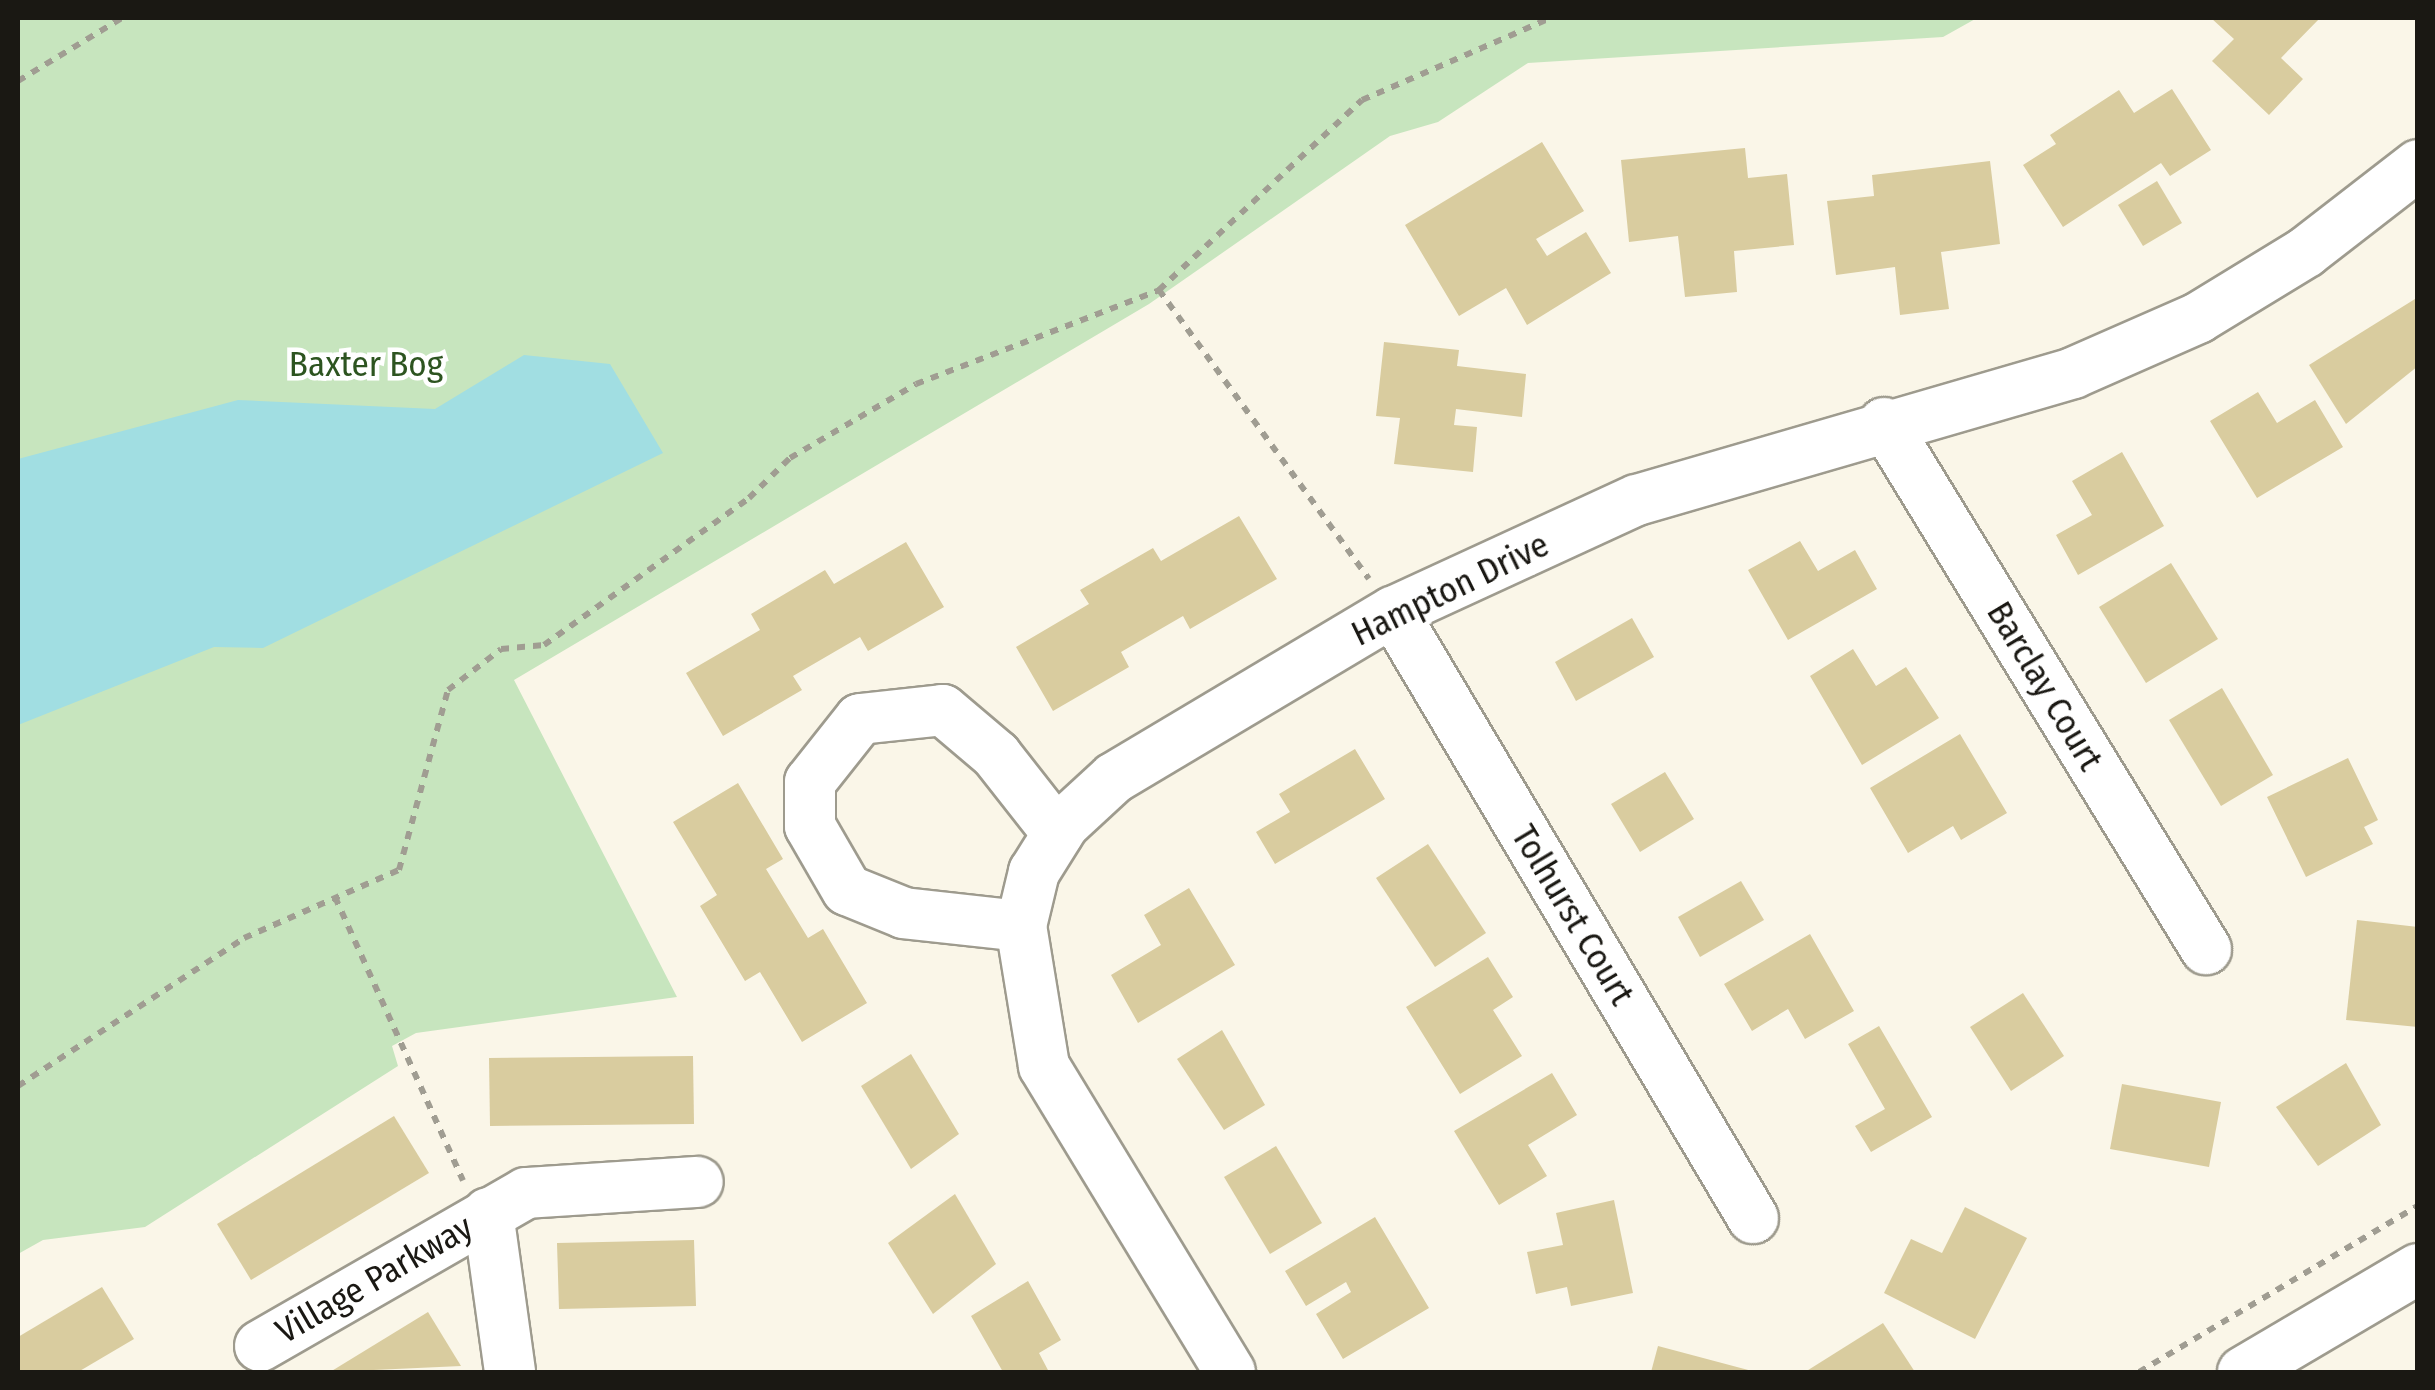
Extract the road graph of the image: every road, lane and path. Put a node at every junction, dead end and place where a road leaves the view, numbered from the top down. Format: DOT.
graph roads {
  1 [pos="122,18"];
  2 [pos="1551,18"];
  3 [pos="18,81"];
  4 [pos="2418,165"];
  5 [pos="1158,290"];
  6 [pos="1884,422"];
  7 [pos="1393,612"];
  8 [pos="1058,834"];
  9 [pos="336,898"];
  10 [pos="1020,926"];
  11 [pos="2206,949"];
  12 [pos="18,1086"];
  13 [pos="698,1182"];
  14 [pos="2418,1206"];
  15 [pos="488,1213"];
  16 [pos="1753,1218"];
  17 [pos="2418,1269"];
  18 [pos="260,1346"];
  19 [pos="510,1372"];
  20 [pos="1230,1372"];
  21 [pos="2139,1372"];
  22 [pos="2243,1372"];
  1 -- 3 [label="path"];
  2 -- 5 [label="path"];
  4 -- 6 [label="street, Hampton Drive"];
  5 -- 7 [label="path"];
  5 -- 9 [label="path"];
  6 -- 7 [label="street, Hampton Drive"];
  6 -- 11 [label="street, Barclay Court"];
  7 -- 8 [label="street, Hampton Drive"];
  7 -- 16 [label="street, Tolhurst Court"];
  8 -- 10 [label="street, Hampton Drive"];
  8 -- 10 [label="street"];
  9 -- 12 [label="path"];
  9 -- 15 [label="path"];
  10 -- 20 [label="street, Hampton Drive"];
  13 -- 15 [label="street, Village Parkway"];
  14 -- 21 [label="path"];
  15 -- 18 [label="street, Village Parkway"];
  15 -- 19 [label="street, Village Parkway"];
  17 -- 22 [label="street"];
}
